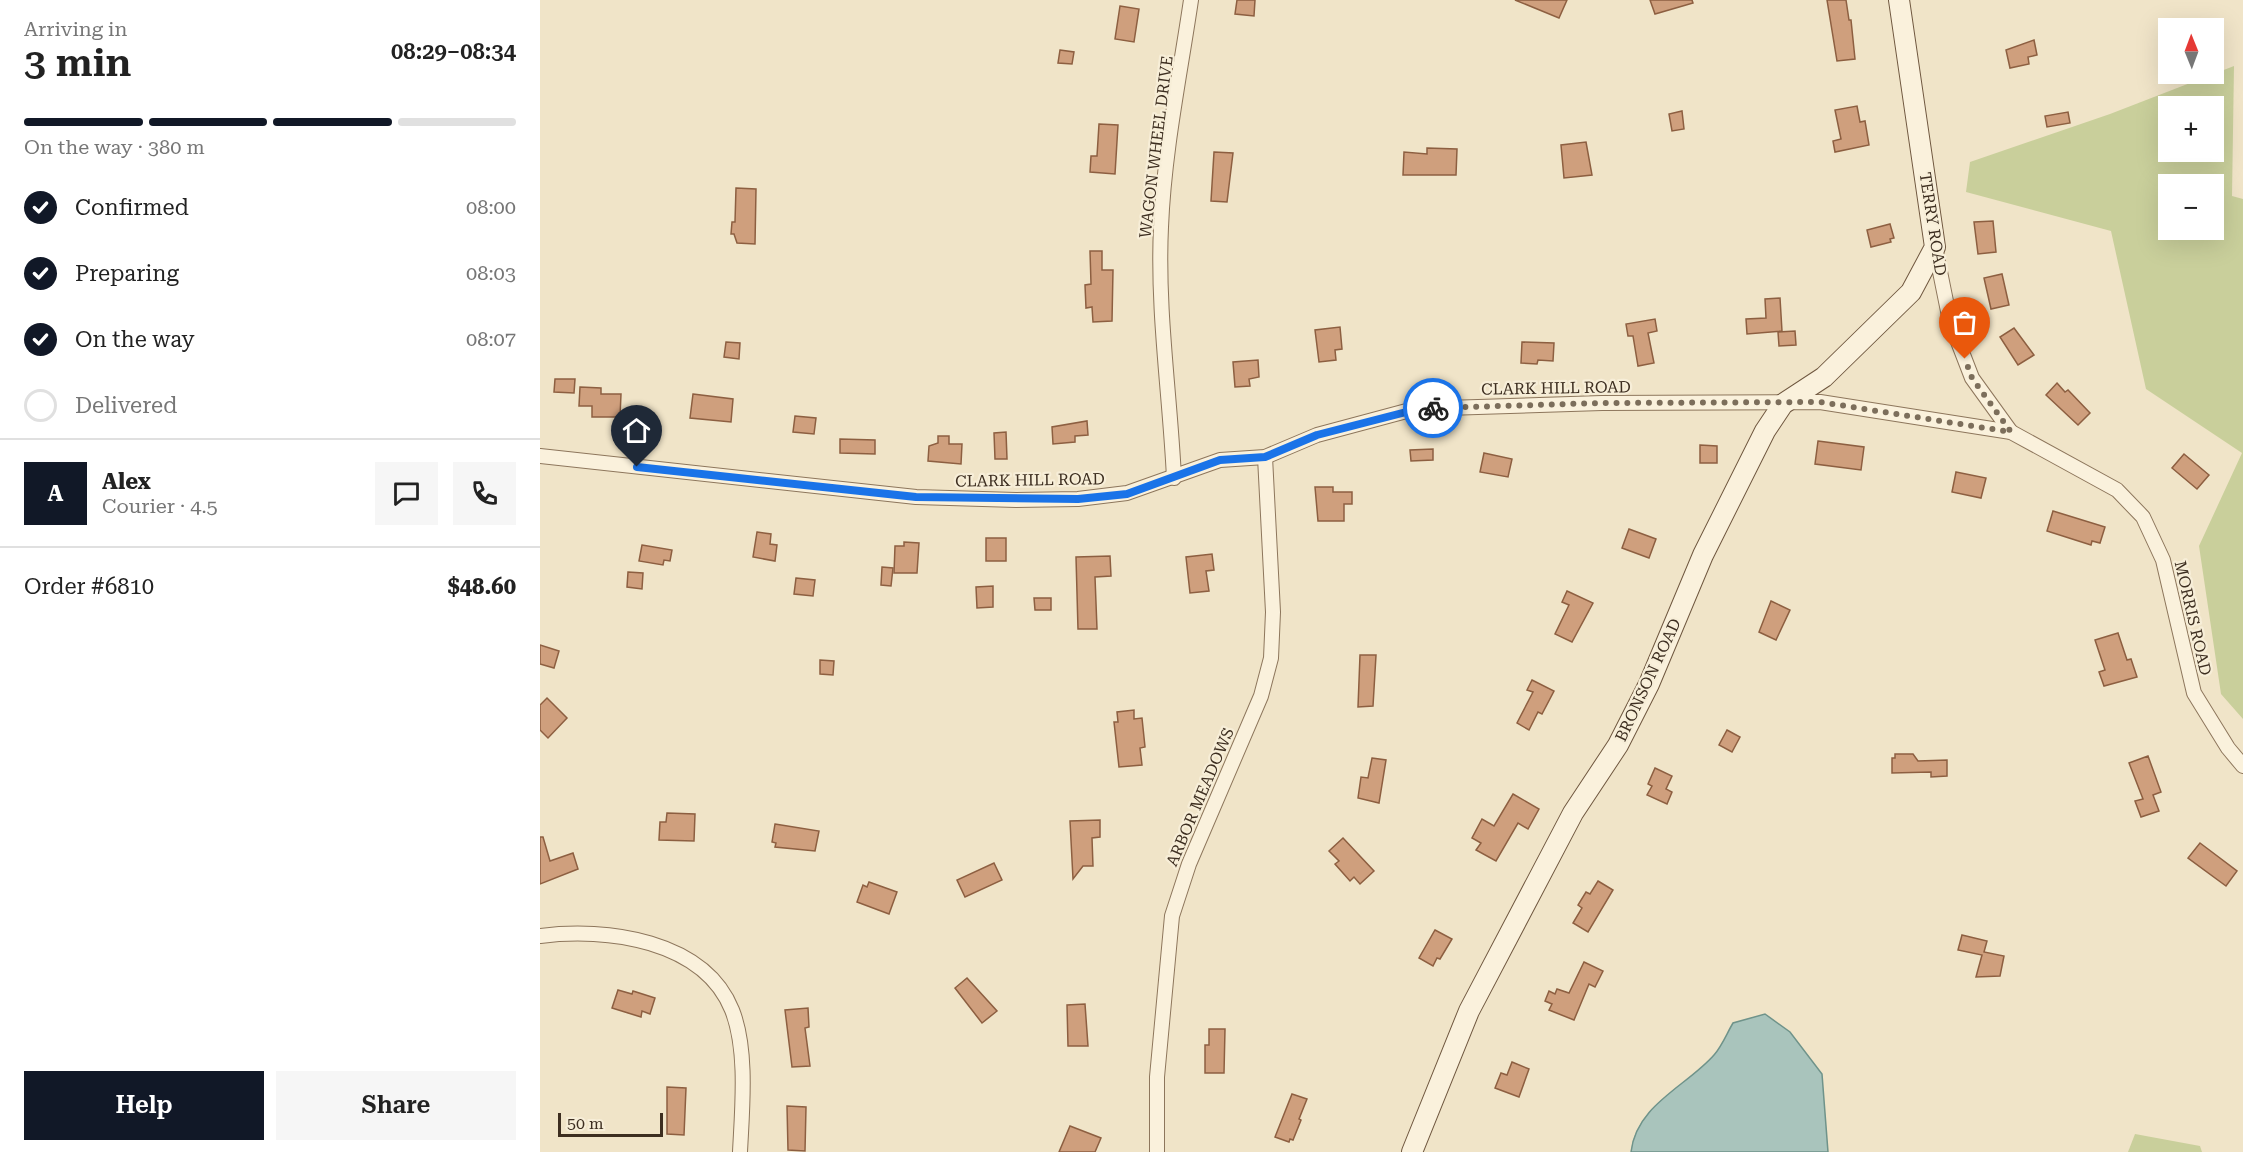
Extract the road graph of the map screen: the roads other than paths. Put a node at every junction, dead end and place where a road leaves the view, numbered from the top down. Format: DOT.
graph roads {
  1 [pos="1191,0"];
  2 [pos="1899,0"];
  3 [pos="1935,247"];
  4 [pos="1783,404"];
  5 [pos="2011,432"];
  6 [pos="540,456"];
  7 [pos="1265,457"];
  8 [pos="1174,478"];
  9 [pos="2243,766"];
  10 [pos="540,936"];
  11 [pos="741,1152"];
  12 [pos="1156,1152"];
  13 [pos="1412,1152"];
  1 -- 8 [label="street, WAGON WHEEL DRIVE"];
  2 -- 3 [label="street, TERRY ROAD"];
  3 -- 4 [label="street, BRONSON ROAD"];
  3 -- 5 [label="street, TERRY ROAD"];
  4 -- 5 [label="street, CLARK HILL ROAD"];
  4 -- 7 [label="street, CLARK HILL ROAD"];
  4 -- 13 [label="street, BRONSON ROAD"];
  5 -- 9 [label="street, MORRIS ROAD"];
  6 -- 8 [label="street, CLARK HILL ROAD"];
  7 -- 8 [label="street, CLARK HILL ROAD"];
  7 -- 12 [label="street, ARBOR MEADOWS"];
  10 -- 11 [label="street"];
}
